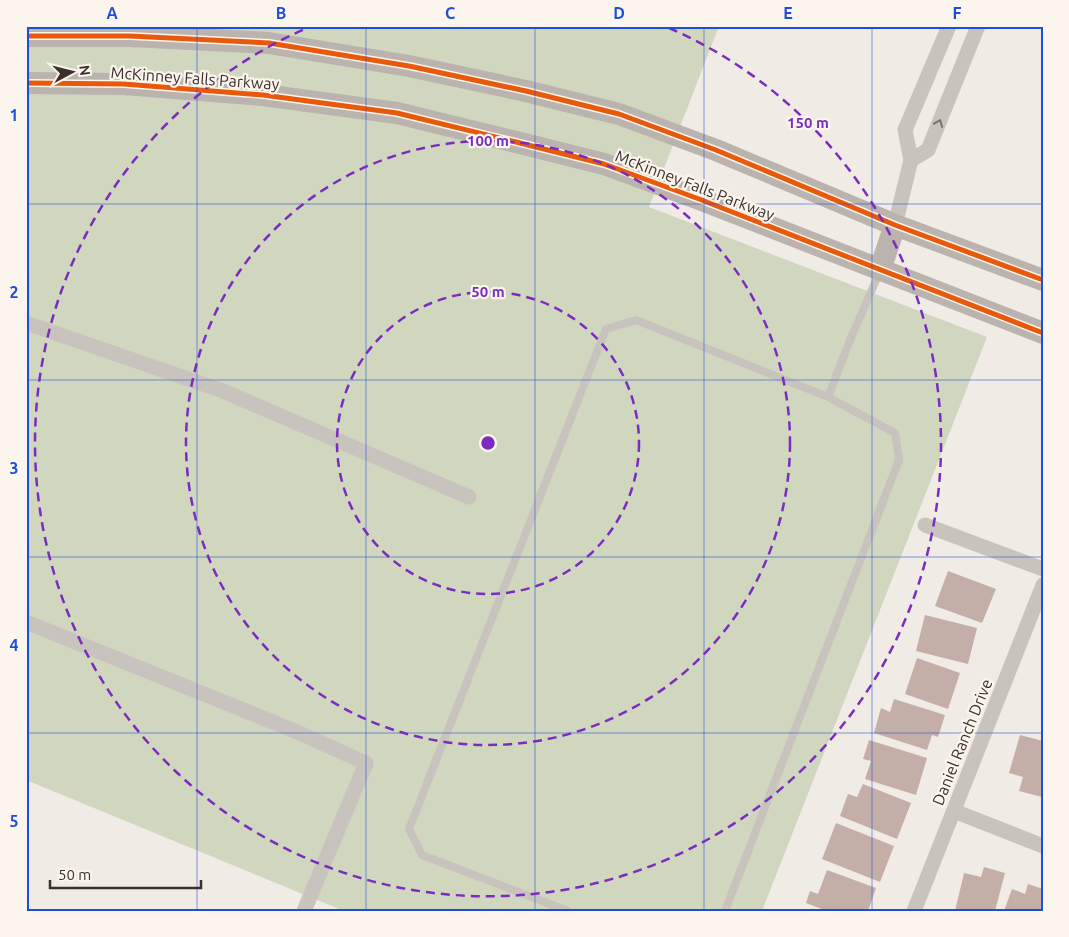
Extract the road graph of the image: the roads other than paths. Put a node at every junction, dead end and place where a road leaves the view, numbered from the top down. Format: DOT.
graph roads {
  1 [pos="949,26"];
  2 [pos="978,26"];
  3 [pos="26,36"];
  4 [pos="26,82"];
  5 [pos="911,160"];
  6 [pos="895,225"];
  7 [pos="880,270"];
  8 [pos="1043,280"];
  9 [pos="26,323"];
  10 [pos="1043,333"];
  11 [pos="828,397"];
  12 [pos="469,497"];
  13 [pos="925,525"];
  14 [pos="1043,569"];
  15 [pos="1043,586"];
  16 [pos="26,622"];
  17 [pos="954,811"];
  18 [pos="1043,846"];
  19 [pos="304,911"];
  20 [pos="568,911"];
  21 [pos="725,911"];
  22 [pos="914,911"];
  1 -- 5 [label="street"];
  5 -- 2 [label="street, one-way"];
  3 -- 6 [label="main road"];
  4 -- 7 [label="main road, McKinney Falls Parkway"];
  5 -- 6 [label="street"];
  6 -- 7 [label="main road"];
  6 -- 8 [label="main road"];
  7 -- 10 [label="main road, McKinney Falls Parkway"];
  7 -- 11 [label="lane"];
  9 -- 12 [label="street"];
  11 -- 20 [label="lane"];
  11 -- 21 [label="lane"];
  13 -- 14 [label="street"];
  15 -- 17 [label="street, Daniel Ranch Drive"];
  16 -- 19 [label="street"];
  17 -- 18 [label="street"];
  17 -- 22 [label="street, Daniel Ranch Drive"];
}
